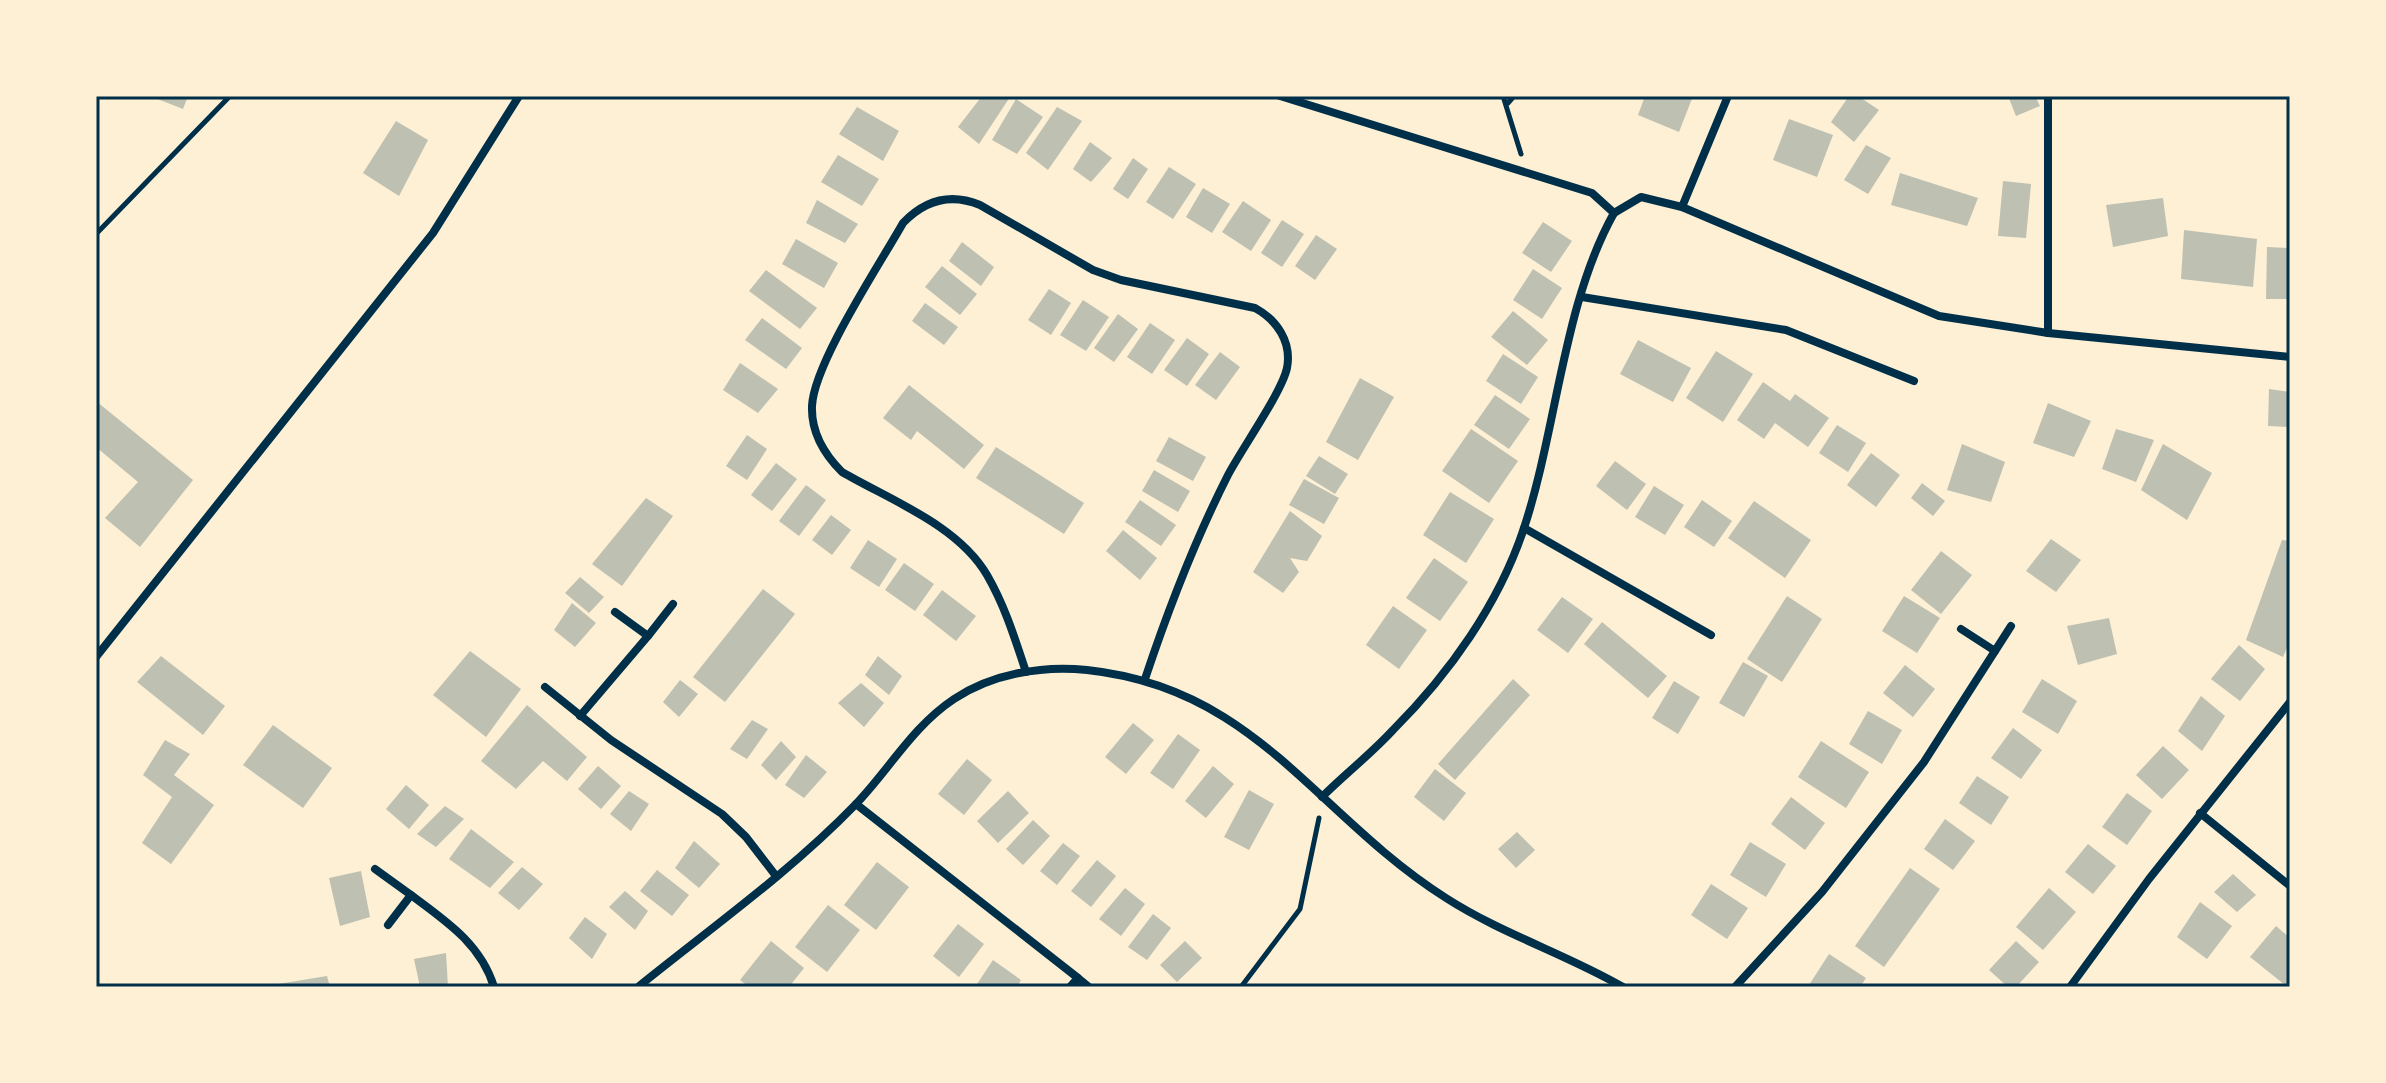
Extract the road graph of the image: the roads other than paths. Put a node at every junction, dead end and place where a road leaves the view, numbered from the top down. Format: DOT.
graph roads {
  1 [pos="519,96"];
  2 [pos="1280,96"];
  3 [pos="1728,96"];
  4 [pos="2048,96"];
  5 [pos="1682,207"];
  6 [pos="1614,213"];
  7 [pos="1582,297"];
  8 [pos="2048,333"];
  9 [pos="2290,357"];
  10 [pos="1914,381"];
  11 [pos="1524,528"];
  12 [pos="673,604"];
  13 [pos="615,612"];
  14 [pos="2011,626"];
  15 [pos="1961,629"];
  16 [pos="1711,635"];
  17 [pos="648,636"];
  18 [pos="1995,651"];
  19 [pos="96,657"];
  20 [pos="1026,672"];
  21 [pos="1145,679"];
  22 [pos="545,687"];
  23 [pos="2290,702"];
  24 [pos="580,716"];
  25 [pos="1322,797"];
  26 [pos="856,804"];
  27 [pos="2200,813"];
  28 [pos="375,869"];
  29 [pos="776,876"];
  30 [pos="2290,886"];
  31 [pos="411,895"];
  32 [pos="388,925"];
  33 [pos="1078,978"];
  34 [pos="494,987"];
  35 [pos="638,987"];
  36 [pos="1070,987"];
  37 [pos="1089,987"];
  38 [pos="1623,987"];
  39 [pos="1735,987"];
  40 [pos="2070,987"];
  1 -- 19 [label="street"];
  2 -- 6 [label="street"];
  3 -- 5 [label="street"];
  4 -- 8 [label="street"];
  5 -- 6 [label="street"];
  5 -- 8 [label="street"];
  6 -- 7 [label="street"];
  7 -- 10 [label="street"];
  7 -- 11 [label="street"];
  8 -- 9 [label="street"];
  11 -- 16 [label="street"];
  11 -- 25 [label="street"];
  12 -- 17 [label="street"];
  13 -- 17 [label="street"];
  14 -- 18 [label="street"];
  15 -- 18 [label="street"];
  17 -- 24 [label="street"];
  18 -- 39 [label="street"];
  20 -- 21 [label="street"];
  20 -- 21 [label="street"];
  20 -- 26 [label="street"];
  21 -- 25 [label="street"];
  22 -- 24 [label="street"];
  23 -- 27 [label="street"];
  24 -- 29 [label="street"];
  25 -- 38 [label="street"];
  26 -- 29 [label="street"];
  26 -- 33 [label="street"];
  27 -- 30 [label="street"];
  27 -- 40 [label="street"];
  28 -- 31 [label="street"];
  29 -- 35 [label="street"];
  31 -- 32 [label="street"];
  31 -- 34 [label="street"];
  33 -- 36 [label="street"];
  33 -- 37 [label="street"];
}
